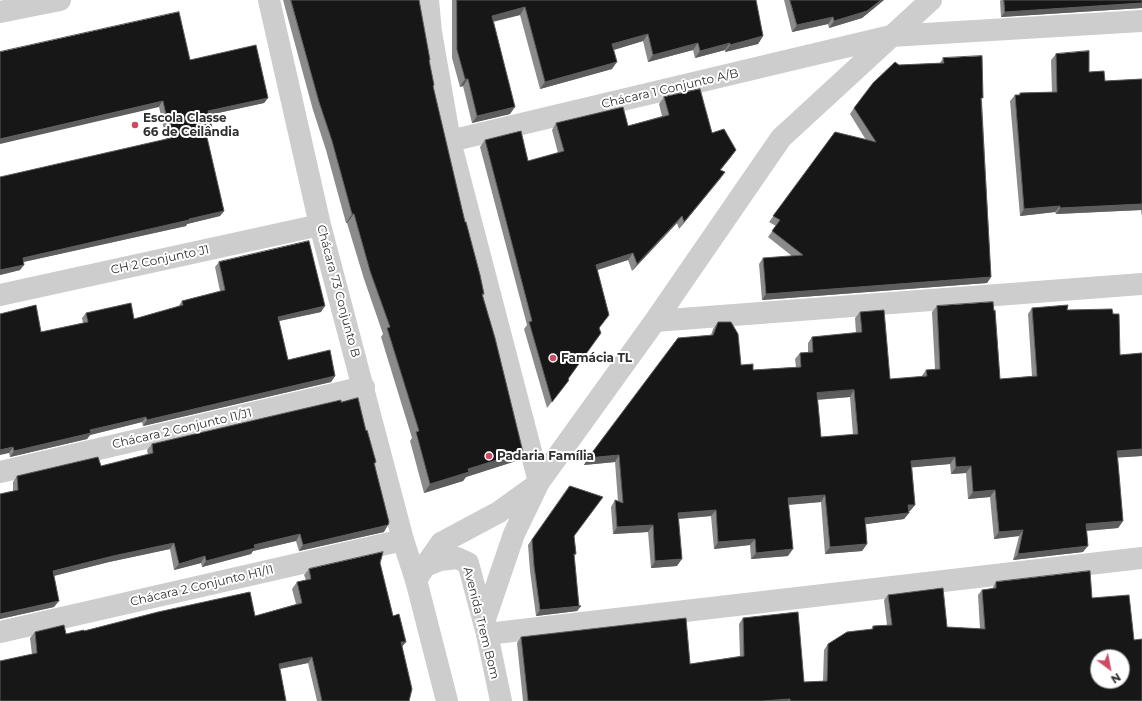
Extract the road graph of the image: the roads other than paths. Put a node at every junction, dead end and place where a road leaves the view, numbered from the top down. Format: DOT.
graph roads {
  1 [pos="269,0"];
  2 [pos="428,0"];
  3 [pos="931,0"];
  4 [pos="51,1"];
  5 [pos="0,12"];
  6 [pos="1142,21"];
  7 [pos="891,36"];
  8 [pos="450,141"];
  9 [pos="320,224"];
  10 [pos="1142,284"];
  11 [pos="0,295"];
  12 [pos="655,321"];
  13 [pos="364,387"];
  14 [pos="0,472"];
  15 [pos="539,482"];
  16 [pos="403,540"];
  17 [pos="1142,558"];
  18 [pos="420,573"];
  19 [pos="485,628"];
  20 [pos="0,632"];
  21 [pos="447,701"];
  22 [pos="501,701"];
  1 -- 9 [label="street, Chácara 73 Conjunto B"];
  2 -- 8 [label="street"];
  3 -- 7 [label="street"];
  4 -- 5 [label="street"];
  6 -- 7 [label="street, Chácara 1 Conjunto A/B"];
  7 -- 8 [label="street, Chácara 1 Conjunto A/B"];
  7 -- 12 [label="street"];
  8 -- 15 [label="street"];
  9 -- 11 [label="street, CH 2 Conjunto J1"];
  9 -- 13 [label="street, Chácara 73 Conjunto B"];
  10 -- 12 [label="street"];
  12 -- 15 [label="street"];
  13 -- 14 [label="street, Chácara 2 Conjunto I1/J1"];
  13 -- 16 [label="street, Chácara 73 Conjunto B"];
  15 -- 18 [label="street"];
  15 -- 19 [label="street"];
  16 -- 18 [label="street, Chácara 73 Conjunto B"];
  16 -- 20 [label="street, Chácara 2 Conjunto H1/I1"];
  17 -- 19 [label="street"];
  18 -- 19 [label="street, Avenida Trem Bom"];
  18 -- 21 [label="street"];
  19 -- 22 [label="street, Avenida Trem Bom"];
}
